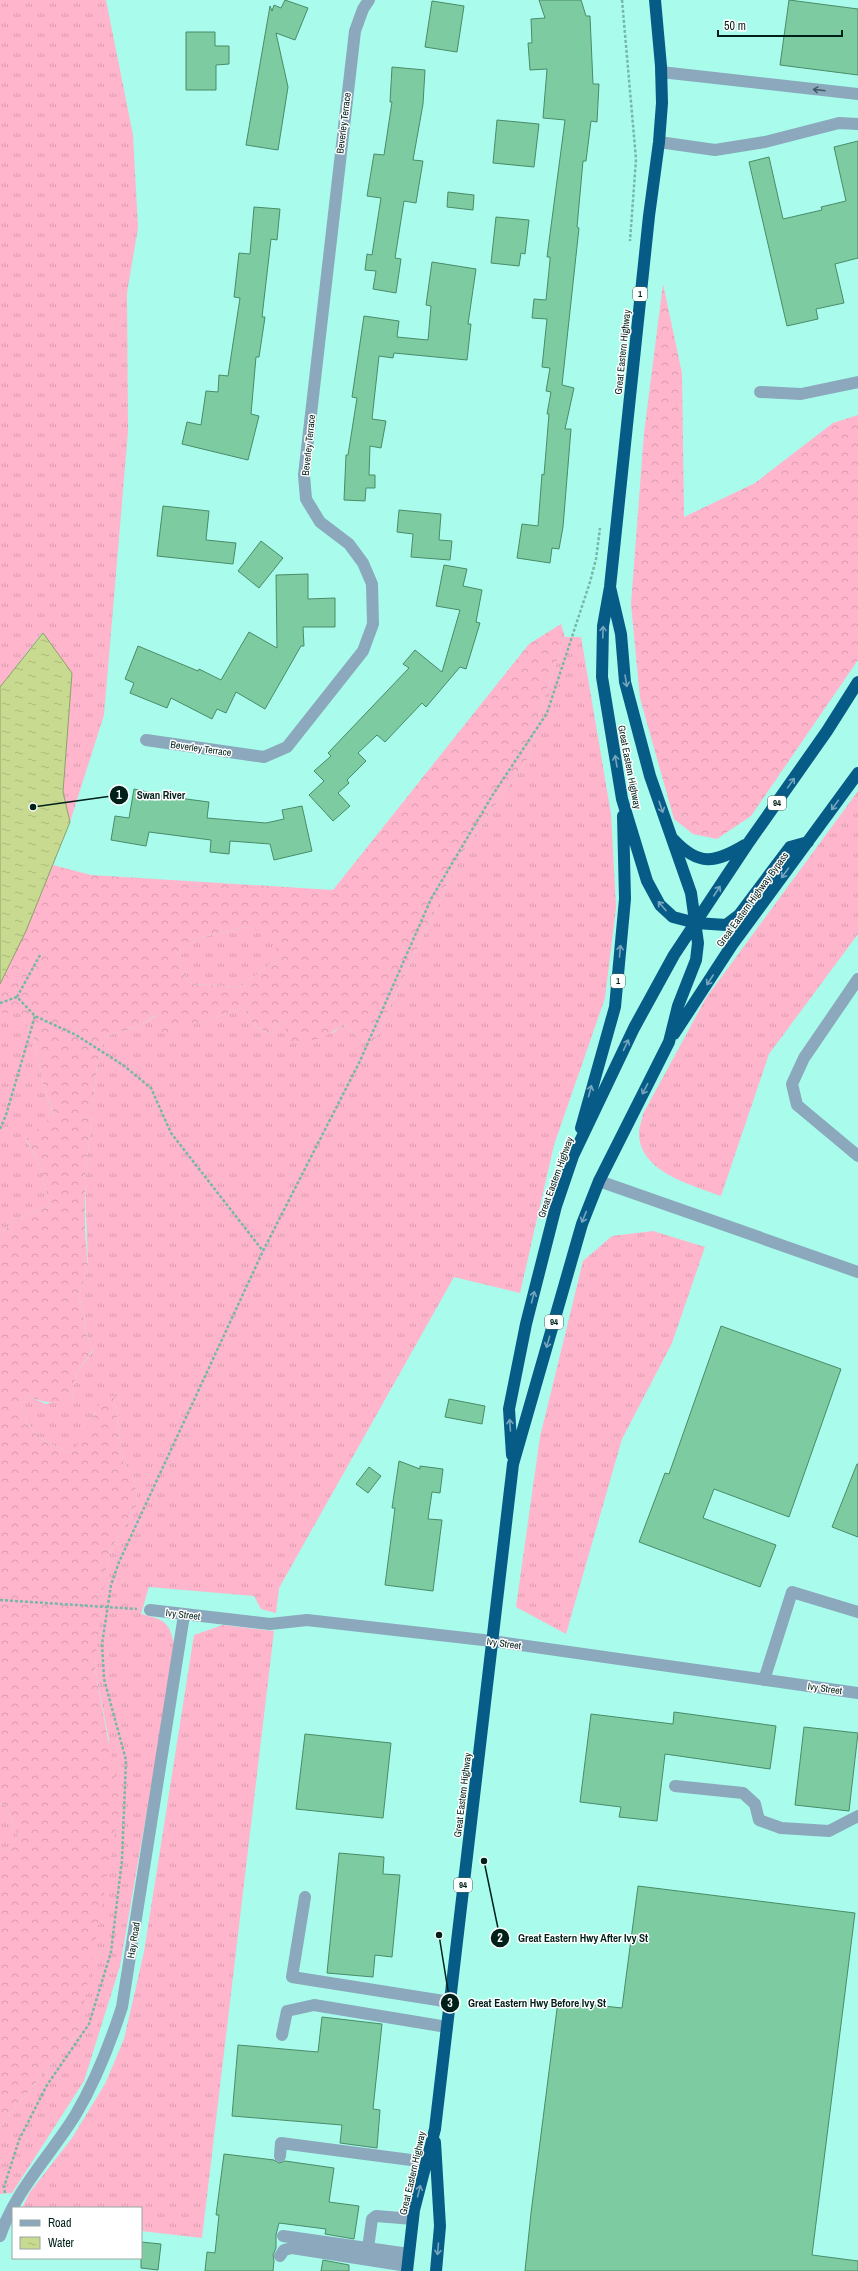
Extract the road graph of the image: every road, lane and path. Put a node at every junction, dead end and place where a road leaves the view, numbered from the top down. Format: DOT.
graph roads {
  1 [pos="369,0"];
  2 [pos="622,0"];
  3 [pos="655,0"];
  4 [pos="661,72"];
  5 [pos="858,94"];
  6 [pos="858,124"];
  7 [pos="659,142"];
  8 [pos="630,248"];
  9 [pos="858,382"];
  10 [pos="760,392"];
  11 [pos="601,521"];
  12 [pos="610,587"];
  13 [pos="858,682"];
  14 [pos="146,740"];
  15 [pos="858,773"];
  16 [pos="622,799"];
  17 [pos="672,838"];
  18 [pos="749,842"];
  19 [pos="808,842"];
  20 [pos="696,923"];
  21 [pos="40,955"];
  22 [pos="858,979"];
  23 [pos="17,997"];
  24 [pos="0,1003"];
  25 [pos="35,1016"];
  26 [pos="669,1042"];
  27 [pos="0,1129"];
  28 [pos="573,1156"];
  29 [pos="858,1156"];
  30 [pos="599,1181"];
  31 [pos="263,1251"];
  32 [pos="858,1272"];
  33 [pos="513,1464"];
  34 [pos="0,1600"];
  35 [pos="106,1608"];
  36 [pos="150,1610"];
  37 [pos="858,1612"];
  38 [pos="184,1615"];
  39 [pos="492,1641"];
  40 [pos="764,1680"];
  41 [pos="858,1693"];
  42 [pos="675,1786"];
  43 [pos="858,1816"];
  44 [pos="305,1897"];
  45 [pos="450,2002"];
  46 [pos="447,2027"];
  47 [pos="282,2035"];
  48 [pos="435,2128"];
  49 [pos="280,2156"];
  50 [pos="426,2162"];
  51 [pos="12,2207"];
  52 [pos="12,2208"];
  53 [pos="6,2219"];
  54 [pos="413,2219"];
  55 [pos="0,2236"];
  56 [pos="283,2236"];
  57 [pos="368,2248"];
  58 [pos="409,2254"];
  59 [pos="280,2256"];
  60 [pos="407,2269"];
  61 [pos="436,2271"];
  1 -- 14 [label="street, Beverley Terrace"];
  2 -- 8 [label="path"];
  3 -- 4 [label="highway, Great Eastern Highway / 1"];
  5 -- 4 [label="street, one-way"];
  4 -- 7 [label="highway, Great Eastern Highway / 1"];
  6 -- 7 [label="street"];
  7 -- 12 [label="highway, Great Eastern Highway / 1"];
  9 -- 10 [label="street"];
  11 -- 31 [label="path"];
  16 -- 12 [label="highway, Great Eastern Highway / 1, one-way"];
  12 -- 17 [label="highway, Great Eastern Highway / 1, one-way"];
  18 -- 13 [label="highway, 94, one-way"];
  15 -- 19 [label="highway, Great Eastern Highway Bypass / 94, one-way"];
  20 -- 16 [label="highway, Great Eastern Highway, one-way"];
  28 -- 16 [label="highway, 1, one-way"];
  17 -- 18 [label="highway"];
  17 -- 20 [label="highway, Great Eastern Highway / 1"];
  20 -- 18 [label="highway, 94, one-way"];
  19 -- 20 [label="highway, Great Eastern Highway"];
  19 -- 26 [label="highway, Great Eastern Highway Bypass / 94, one-way"];
  20 -- 26 [label="highway, Great Eastern Highway / 1"];
  28 -- 20 [label="highway, Great Eastern Highway / 94, one-way"];
  21 -- 23 [label="path"];
  22 -- 29 [label="street"];
  23 -- 24 [label="path"];
  23 -- 25 [label="path"];
  25 -- 27 [label="path"];
  25 -- 31 [label="path"];
  26 -- 30 [label="highway, Great Eastern Highway / 94, one-way"];
  33 -- 28 [label="highway, Great Eastern Highway / 94, one-way"];
  30 -- 32 [label="street"];
  30 -- 33 [label="highway, Great Eastern Highway / 94, one-way"];
  31 -- 35 [label="path"];
  33 -- 39 [label="highway, Great Eastern Highway / 94"];
  34 -- 35 [label="path"];
  35 -- 36 [label="path"];
  35 -- 53 [label="path"];
  36 -- 38 [label="street, Ivy Street"];
  37 -- 40 [label="street"];
  38 -- 39 [label="street, Ivy Street"];
  38 -- 51 [label="street, Hay Road"];
  39 -- 40 [label="street, Ivy Street"];
  39 -- 45 [label="highway, Great Eastern Highway / 94"];
  40 -- 41 [label="street, Ivy Street"];
  42 -- 43 [label="street"];
  44 -- 45 [label="street"];
  45 -- 46 [label="highway, Great Eastern Highway / 94"];
  46 -- 47 [label="street"];
  46 -- 48 [label="highway, Great Eastern Highway / 94"];
  48 -- 50 [label="highway, Great Eastern Highway / 94"];
  48 -- 61 [label="highway, Great Eastern Highway / 94, one-way"];
  49 -- 50 [label="street"];
  54 -- 50 [label="highway, Great Eastern Highway / 94, one-way"];
  52 -- 53 [label="street, Hay Road"];
  53 -- 55 [label="street, Hay Road"];
  54 -- 57 [label="street"];
  54 -- 58 [label="highway, Great Eastern Highway / 94"];
  56 -- 57 [label="street"];
  57 -- 58 [label="street"];
  58 -- 60 [label="highway, Great Eastern Highway / 94"];
  59 -- 60 [label="street"];
}
